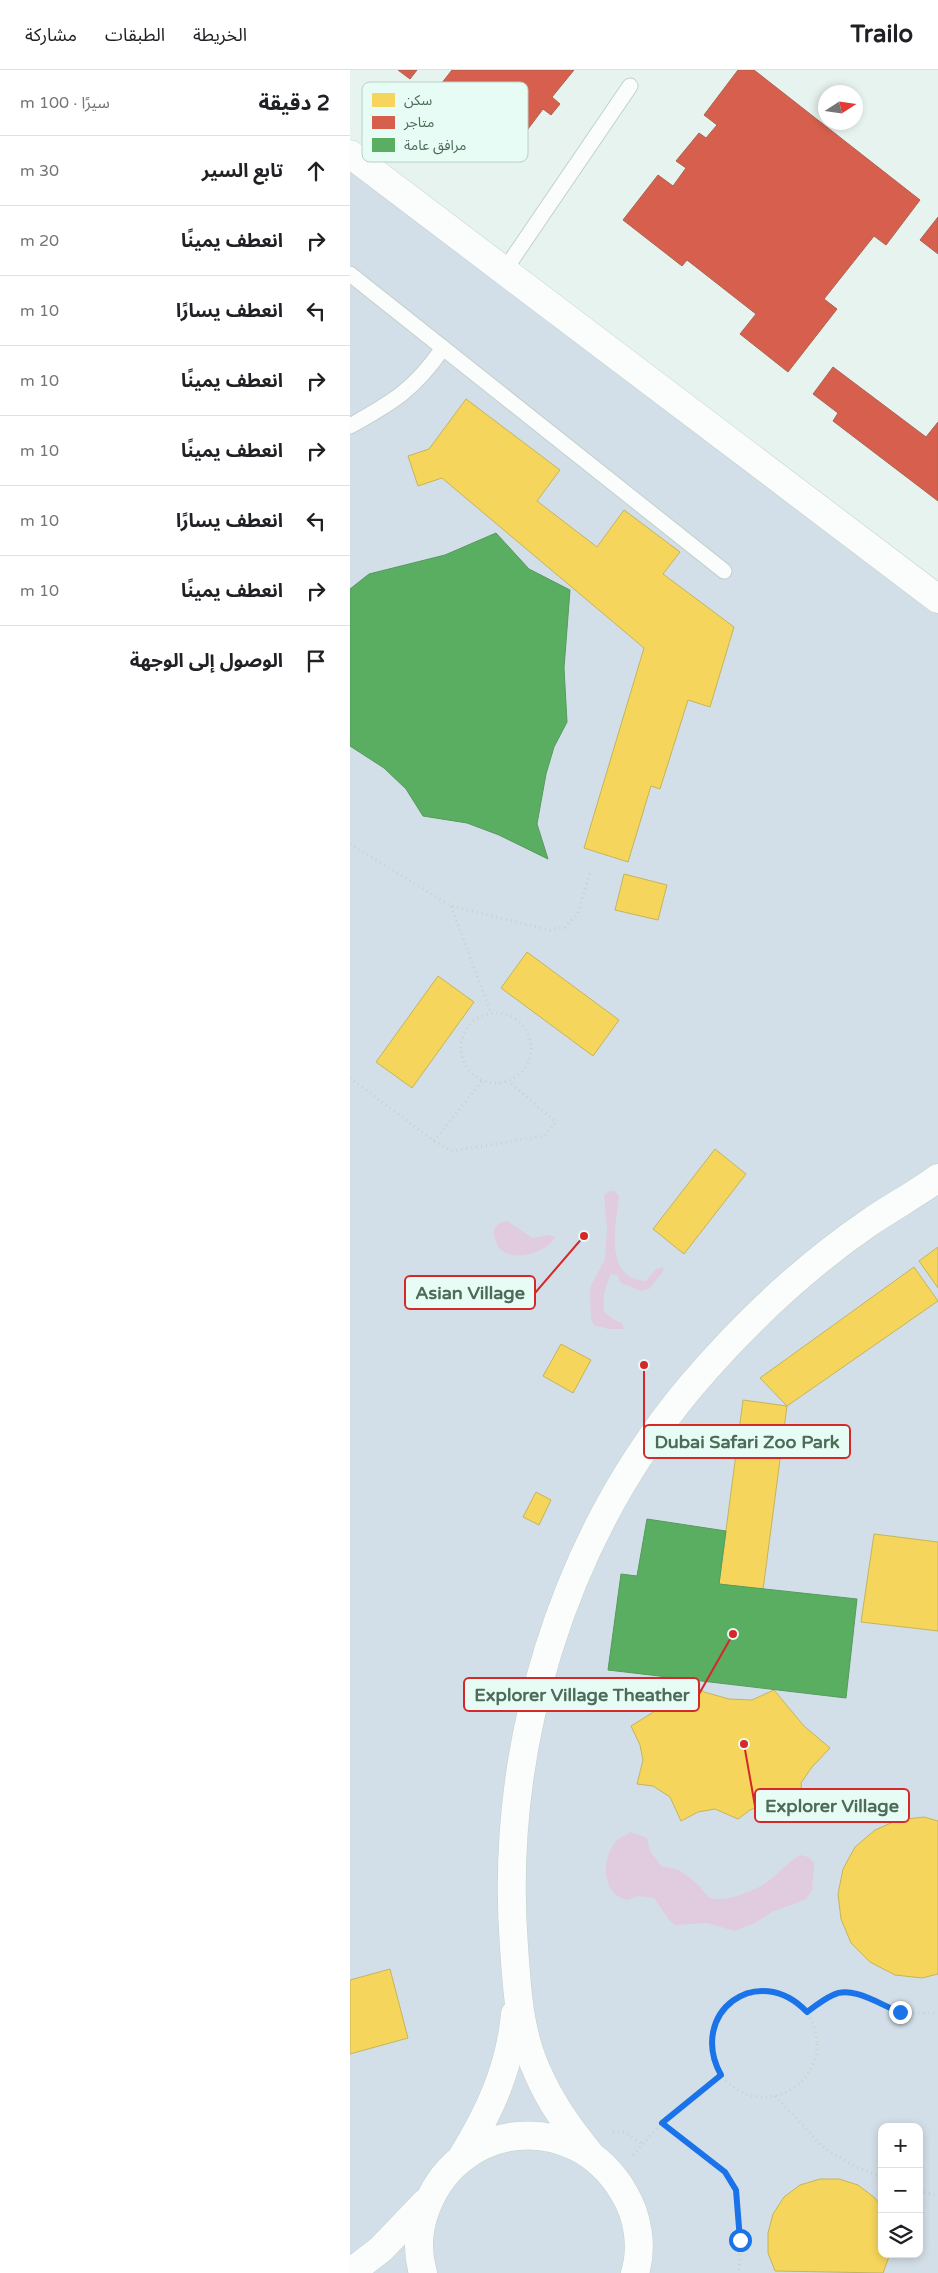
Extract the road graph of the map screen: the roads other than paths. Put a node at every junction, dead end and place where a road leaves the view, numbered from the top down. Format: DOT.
graph roads {
  1 [pos="630,86"];
  2 [pos="350,154"];
  3 [pos="504,271"];
  4 [pos="350,274"];
  5 [pos="443,348"];
  6 [pos="350,426"];
  7 [pos="724,570"];
  8 [pos="938,599"];
  9 [pos="938,1178"];
  10 [pos="517,1992"];
  11 [pos="590,2154"];
  12 [pos="462,2158"];
  13 [pos="429,2198"];
  14 [pos="350,2273"];
  15 [pos="423,2273"];
  16 [pos="635,2273"];
  1 -- 3 [label="lane"];
  2 -- 3 [label="street"];
  3 -- 8 [label="street"];
  4 -- 5 [label="lane"];
  5 -- 6 [label="lane"];
  5 -- 7 [label="lane"];
  9 -- 10 [label="street"];
  10 -- 11 [label="street"];
  10 -- 12 [label="street"];
  11 -- 12 [label="street"];
  11 -- 16 [label="street"];
  12 -- 13 [label="street"];
  13 -- 14 [label="street"];
  13 -- 15 [label="street"];
}
